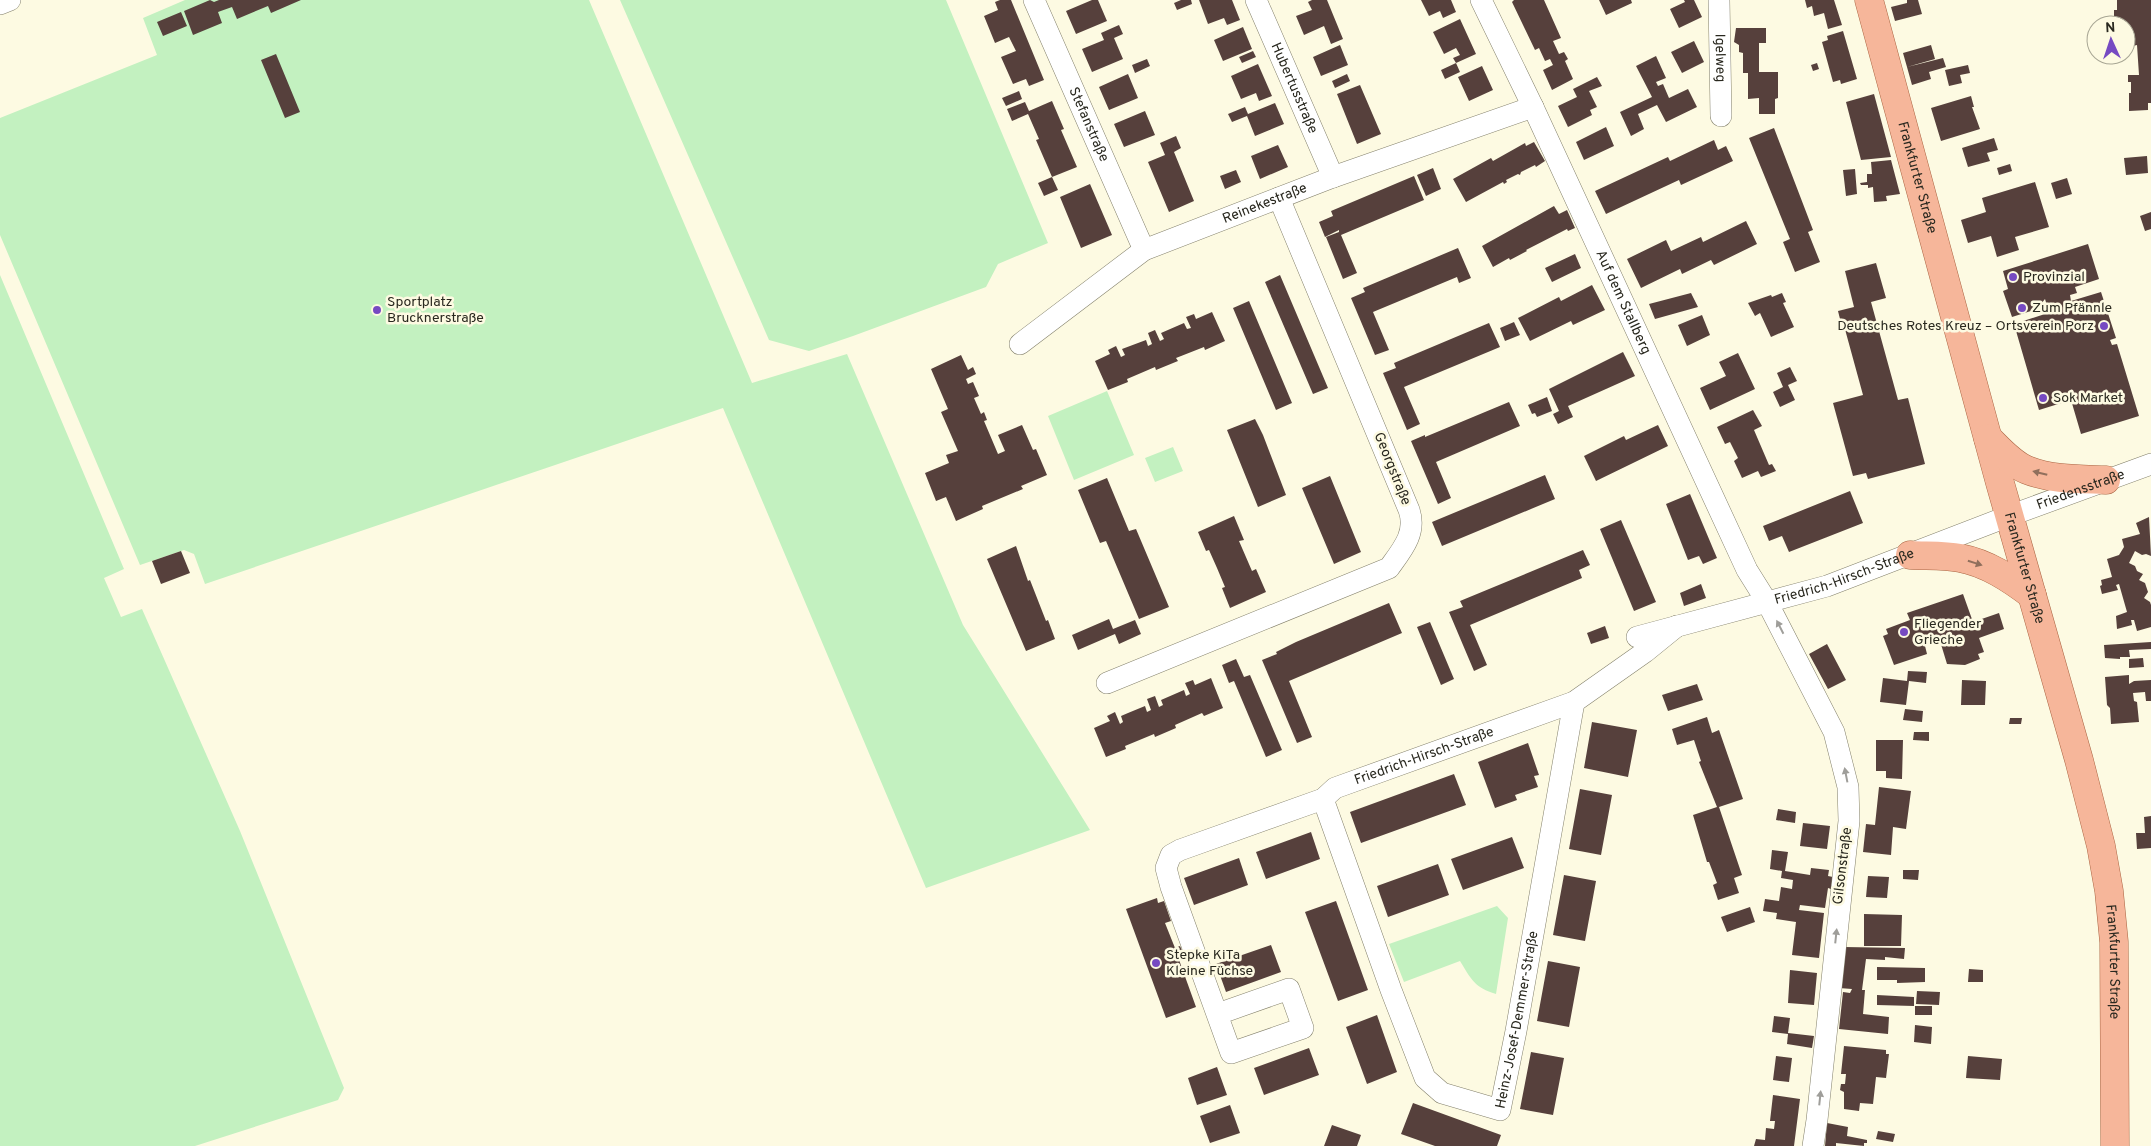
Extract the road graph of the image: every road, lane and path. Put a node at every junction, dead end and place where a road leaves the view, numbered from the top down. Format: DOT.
graph roads {
  1 [pos="10,0"];
  2 [pos="1034,0"];
  3 [pos="1256,0"];
  4 [pos="1481,0"];
  5 [pos="1719,0"];
  6 [pos="1869,0"];
  7 [pos="0,4"];
  8 [pos="1533,107"];
  9 [pos="1721,116"];
  10 [pos="1332,178"];
  11 [pos="1279,198"];
  12 [pos="1144,250"];
  13 [pos="1020,344"];
  14 [pos="1988,438"];
  15 [pos="2151,464"];
  16 [pos="2106,480"];
  17 [pos="2009,516"];
  18 [pos="1910,555"];
  19 [pos="2032,595"];
  20 [pos="1768,602"];
  21 [pos="1677,626"];
  22 [pos="1637,637"];
  23 [pos="1107,683"];
  24 [pos="1574,702"];
  25 [pos="1323,799"];
  26 [pos="1218,1014"];
  27 [pos="1813,1146"];
  28 [pos="2115,1146"];
  1 -- 7 [label="street"];
  2 -- 12 [label="street, Stefanstraße"];
  3 -- 10 [label="street, Hubertusstraße"];
  4 -- 8 [label="street, Auf dem Stallberg"];
  5 -- 9 [label="street, Igelweg"];
  6 -- 14 [label="main road, Frankfurter Straße"];
  8 -- 10 [label="street, Reinekestraße"];
  8 -- 20 [label="street, Auf dem Stallberg"];
  10 -- 11 [label="street, Reinekestraße"];
  11 -- 12 [label="street, Reinekestraße"];
  11 -- 23 [label="street, Georgstraße"];
  12 -- 13 [label="street, Reinekestraße"];
  16 -- 14 [label="main road, one-way"];
  14 -- 17 [label="main road, Frankfurter Straße"];
  15 -- 16 [label="street, Friedensstraße"];
  16 -- 17 [label="street, Friedensstraße"];
  17 -- 18 [label="street, Friedrich-Hirsch-Straße"];
  17 -- 19 [label="main road, Frankfurter Straße"];
  18 -- 19 [label="main road, one-way"];
  18 -- 20 [label="street, Friedrich-Hirsch-Straße"];
  19 -- 28 [label="main road, Frankfurter Straße"];
  20 -- 21 [label="street, Friedrich-Hirsch-Straße"];
  27 -- 20 [label="street, Gilsonstraße, one-way"];
  21 -- 22 [label="street, Friedrich-Hirsch-Straße"];
  21 -- 24 [label="street, Friedrich-Hirsch-Straße"];
  24 -- 25 [label="street, Friedrich-Hirsch-Straße"];
  24 -- 25 [label="street, Heinz-Josef-Demmer-Straße"];
  25 -- 26 [label="street, Friedrich-Hirsch-Straße"];
}
